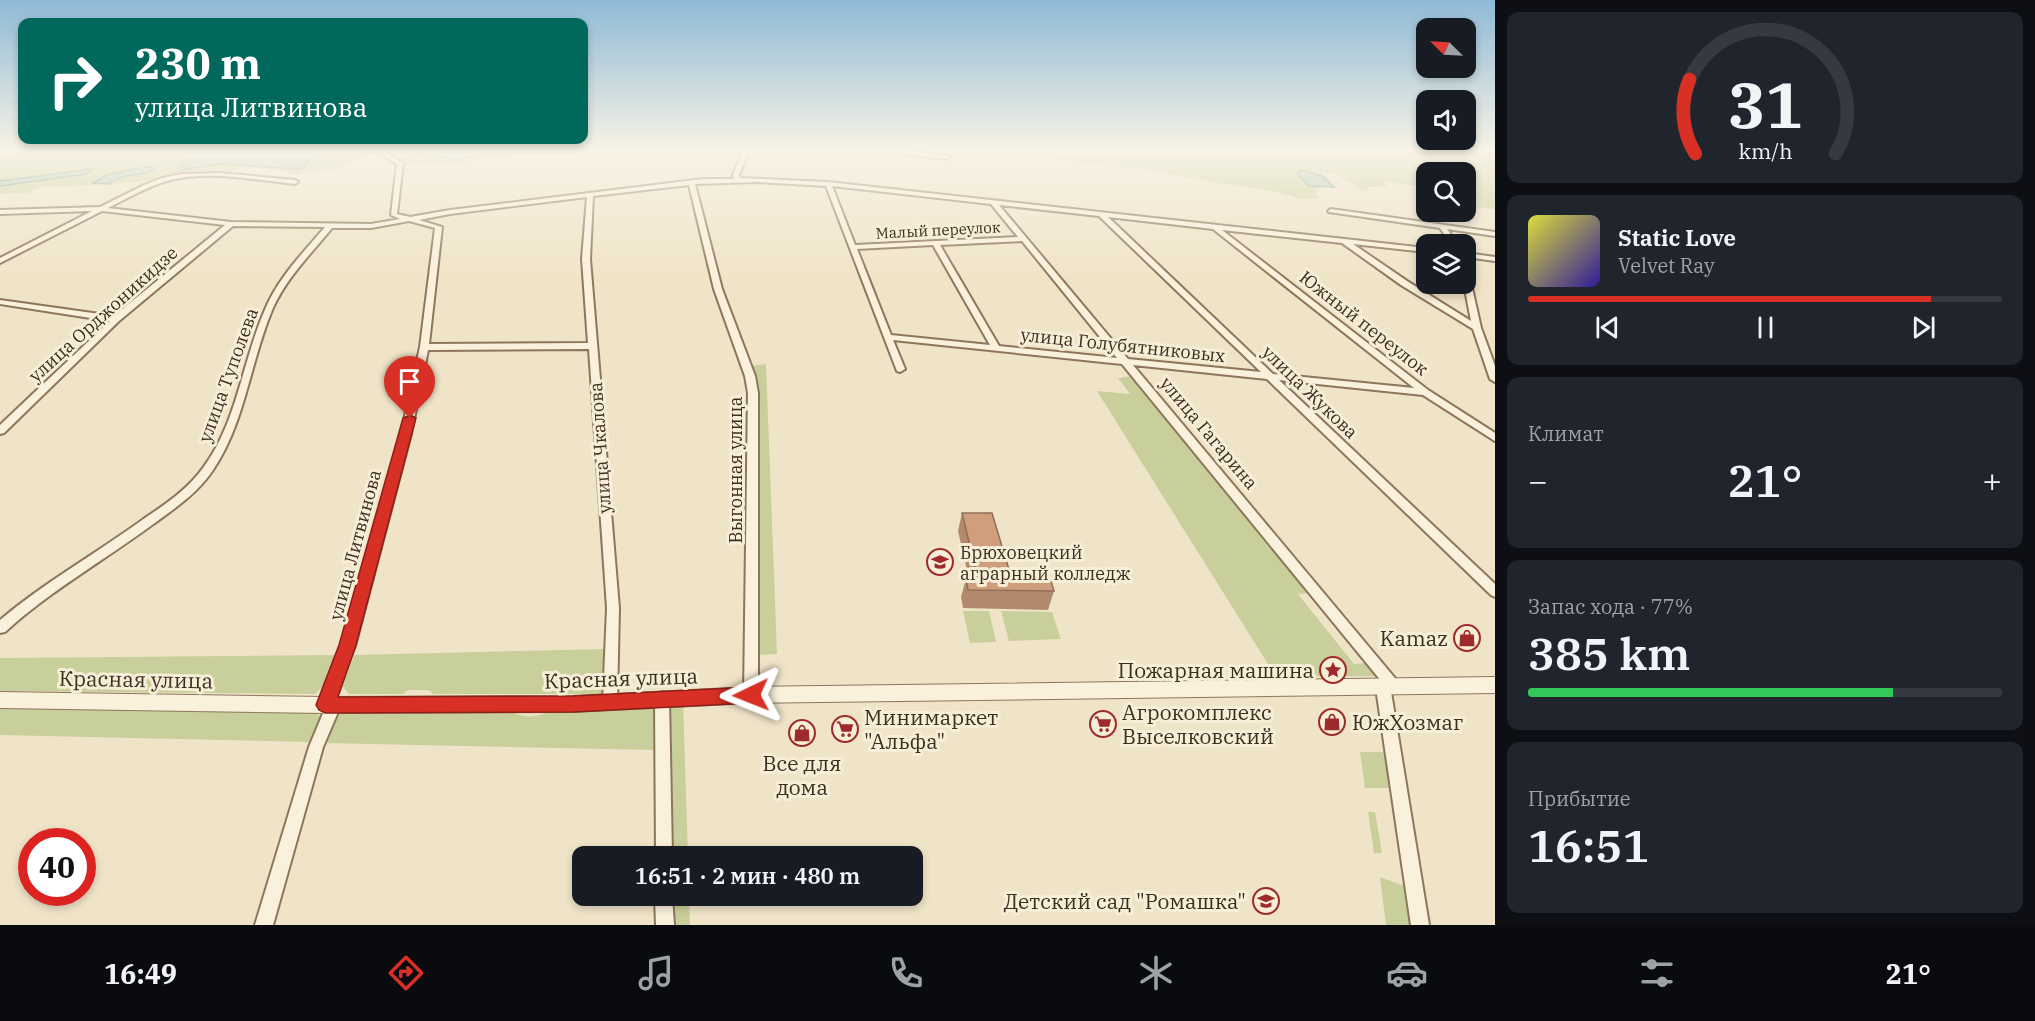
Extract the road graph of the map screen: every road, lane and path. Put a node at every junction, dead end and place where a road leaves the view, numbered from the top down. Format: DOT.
graph roads {
  1 [pos="134,193"];
  2 [pos="396,193"];
  3 [pos="606,193"];
  4 [pos="694,193"];
  5 [pos="832,193"];
  6 [pos="908,193"];
  7 [pos="590,195"];
  8 [pos="994,203"];
  9 [pos="100,209"];
  10 [pos="1331,211"];
  11 [pos="0,212"];
  12 [pos="450,212"];
  13 [pos="1102,215"];
  14 [pos="409,219"];
  15 [pos="231,224"];
  16 [pos="329,227"];
  17 [pos="439,227"];
  18 [pos="1216,227"];
  19 [pos="1443,228"];
  20 [pos="1447,234"];
  21 [pos="1495,234"];
  22 [pos="1024,239"];
  23 [pos="1344,241"];
  24 [pos="936,244"];
  25 [pos="854,247"];
  26 [pos="1416,249"];
  27 [pos="1476,256"];
  28 [pos="1495,259"];
  29 [pos="0,261"];
  30 [pos="1470,294"];
  31 [pos="0,302"];
  32 [pos="116,319"];
  33 [pos="1477,328"];
  34 [pos="889,338"];
  35 [pos="592,346"];
  36 [pos="424,347"];
  37 [pos="996,348"];
  38 [pos="1126,363"];
  39 [pos="900,369"];
  40 [pos="1271,377"];
  41 [pos="1495,379"];
  42 [pos="1425,392"];
  43 [pos="0,431"];
  44 [pos="1495,438"];
  45 [pos="1495,592"];
  46 [pos="0,628"];
  47 [pos="1495,685"];
  48 [pos="1388,687"];
  49 [pos="751,695"];
  50 [pos="662,698"];
  51 [pos="0,700"];
  52 [pos="610,702"];
  53 [pos="330,705"];
  54 [pos="664,846"];
  55 [pos="664,906"];
  56 [pos="264,925"];
  57 [pos="665,925"];
  58 [pos="1420,925"];
  1 -- 9 [label="street"];
  2 -- 14 [label="street"];
  3 -- 7 [label="street"];
  4 -- 49 [label="street, Выгонная улица"];
  5 -- 25 [label="street"];
  6 -- 8 [label="street"];
  7 -- 12 [label="street"];
  7 -- 35 [label="street, улица Чкалова"];
  8 -- 13 [label="street"];
  8 -- 22 [label="street, улица Гагарина"];
  9 -- 11 [label="street"];
  9 -- 15 [label="street"];
  9 -- 29 [label="street"];
  10 -- 19 [label="street"];
  12 -- 14 [label="street"];
  12 -- 17 [label="street"];
  13 -- 18 [label="street"];
  13 -- 40 [label="street, улица Жукова"];
  14 -- 16 [label="street"];
  14 -- 17 [label="street"];
  15 -- 16 [label="street"];
  15 -- 32 [label="street, улица Орджоникидзе"];
  16 -- 46 [label="street, улица Туполева"];
  17 -- 36 [label="street, улица Литвинова"];
  18 -- 23 [label="street"];
  18 -- 42 [label="street, Южный переулок"];
  19 -- 20 [label="street"];
  19 -- 21 [label="street"];
  22 -- 24 [label="street, Малый переулок"];
  22 -- 38 [label="street, улица Гагарина"];
  23 -- 26 [label="street"];
  23 -- 33 [label="street"];
  24 -- 25 [label="street, Малый переулок"];
  24 -- 37 [label="street"];
  25 -- 34 [label="street"];
  27 -- 28 [label="street"];
  30 -- 33 [label="street"];
  31 -- 32 [label="street"];
  32 -- 43 [label="street, улица Орджоникидзе"];
  33 -- 41 [label="street"];
  34 -- 37 [label="street, улица Голубятниковых"];
  34 -- 39 [label="street"];
  35 -- 36 [label="street"];
  35 -- 52 [label="street, улица Чкалова"];
  36 -- 53 [label="street, улица Литвинова"];
  37 -- 38 [label="street, улица Голубятниковых"];
  38 -- 40 [label="street, улица Голубятниковых"];
  38 -- 48 [label="street, улица Гагарина"];
  40 -- 42 [label="street, улица Голубятниковых"];
  40 -- 45 [label="street, улица Жукова"];
  42 -- 44 [label="street, Южный переулок"];
  47 -- 48 [label="street, Красная улица"];
  48 -- 49 [label="street, Красная улица"];
  48 -- 58 [label="street"];
  49 -- 50 [label="street, Красная улица"];
  50 -- 52 [label="street, Красная улица"];
  50 -- 54 [label="street"];
  51 -- 53 [label="street, Красная улица"];
  52 -- 53 [label="street, Красная улица"];
  53 -- 56 [label="street, улица Литвинова"];
  55 -- 57 [label="street"];
}
